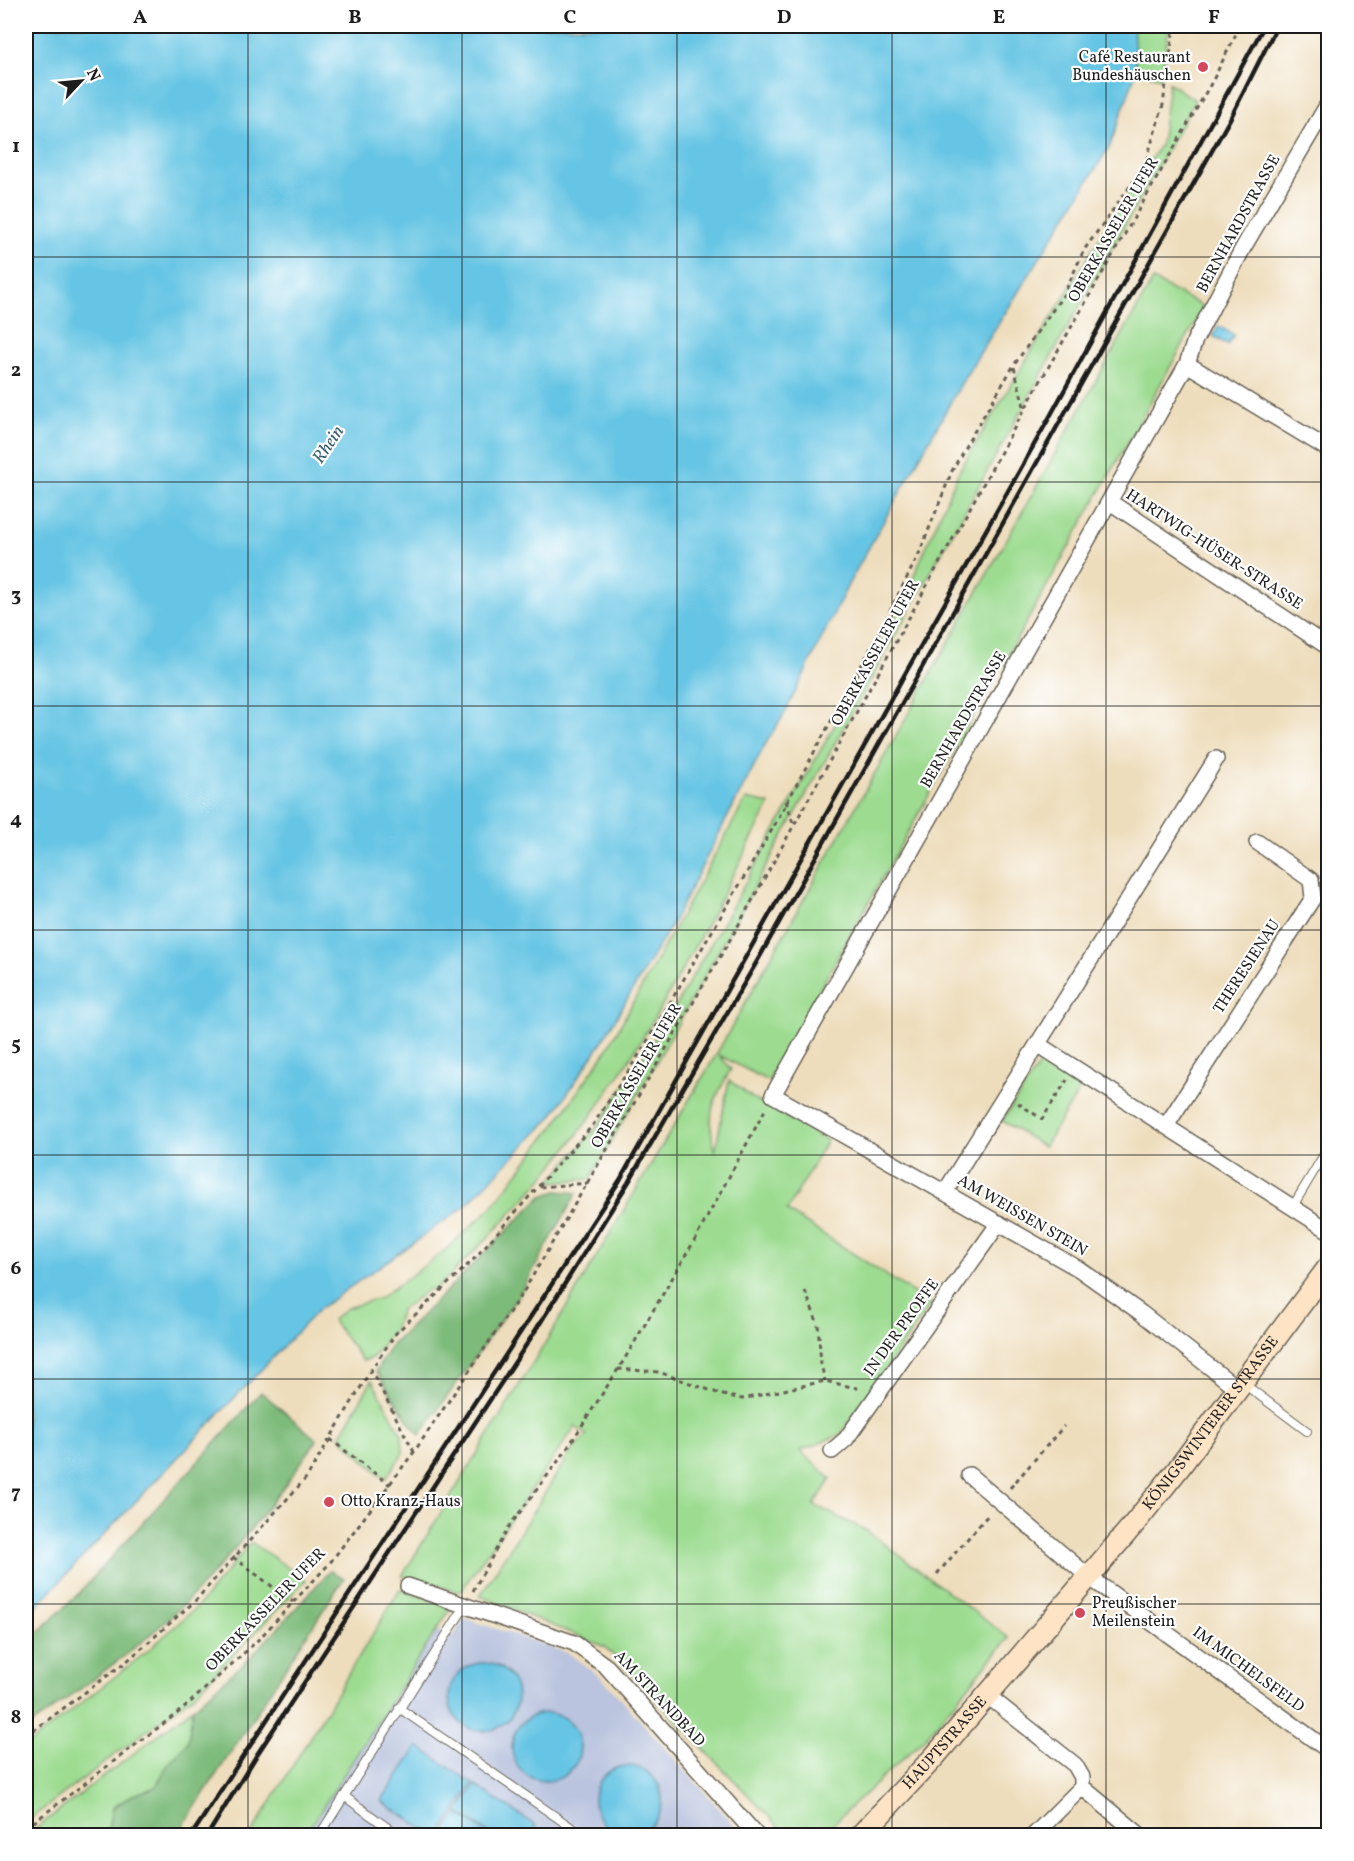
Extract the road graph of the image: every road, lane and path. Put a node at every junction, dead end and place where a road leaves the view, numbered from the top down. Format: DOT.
graph roads {
  1 [pos="1174,26"];
  2 [pos="1240,26"];
  3 [pos="1329,104"];
  4 [pos="1187,364"];
  5 [pos="1014,365"];
  6 [pos="1026,411"];
  7 [pos="1329,449"];
  8 [pos="1110,502"];
  9 [pos="1329,647"];
  10 [pos="1216,759"];
  11 [pos="786,801"];
  12 [pos="794,824"];
  13 [pos="1257,842"];
  14 [pos="1039,1045"];
  15 [pos="1075,1068"];
  16 [pos="773,1095"];
  17 [pos="1006,1096"];
  18 [pos="1166,1126"];
  19 [pos="1329,1148"];
  20 [pos="589,1183"];
  21 [pos="540,1187"];
  22 [pos="945,1192"];
  23 [pos="1293,1206"];
  24 [pos="999,1223"];
  25 [pos="1329,1230"];
  26 [pos="1329,1268"];
  27 [pos="805,1291"];
  28 [pos="618,1369"];
  29 [pos="371,1370"];
  30 [pos="825,1381"];
  31 [pos="1240,1386"];
  32 [pos="878,1392"];
  33 [pos="1307,1431"];
  34 [pos="330,1439"];
  35 [pos="832,1451"];
  36 [pos="414,1452"];
  37 [pos="969,1475"];
  38 [pos="390,1485"];
  39 [pos="233,1557"];
  40 [pos="1089,1577"];
  41 [pos="408,1586"];
  42 [pos="293,1602"];
  43 [pos="465,1606"];
  44 [pos="1026,1649"];
  45 [pos="988,1696"];
  46 [pos="399,1708"];
  47 [pos="26,1736"];
  48 [pos="1329,1750"];
  49 [pos="1082,1787"];
  50 [pos="344,1796"];
  51 [pos="26,1828"];
  52 [pos="575,1830"];
  53 [pos="860,1835"];
  54 [pos="319,1836"];
  55 [pos="399,1836"];
  56 [pos="757,1836"];
  57 [pos="1033,1836"];
  58 [pos="1141,1836"];
  1 -- 5 [label="path"];
  2 -- 6 [label="path, OBERKASSELER UFER"];
  3 -- 4 [label="street, BERNHARDSTRASSE"];
  4 -- 7 [label="street"];
  4 -- 8 [label="street, BERNHARDSTRASSE"];
  5 -- 6 [label="path"];
  5 -- 11 [label="path"];
  6 -- 12 [label="path, OBERKASSELER UFER"];
  8 -- 9 [label="street, HARTWIG-HÜSER-STRASSE"];
  8 -- 16 [label="street, BERNHARDSTRASSE"];
  10 -- 14 [label="street"];
  11 -- 12 [label="path"];
  11 -- 21 [label="path"];
  12 -- 20 [label="path, OBERKASSELER UFER"];
  13 -- 18 [label="street, THERESIENAU"];
  14 -- 15 [label="street"];
  14 -- 17 [label="street"];
  15 -- 17 [label="path"];
  15 -- 18 [label="street"];
  16 -- 22 [label="street, AM WEISSEN STEIN"];
  16 -- 28 [label="path"];
  17 -- 22 [label="street"];
  18 -- 23 [label="street"];
  19 -- 23 [label="lane"];
  20 -- 21 [label="path"];
  20 -- 36 [label="path, OBERKASSELER UFER"];
  21 -- 29 [label="path"];
  22 -- 24 [label="street, AM WEISSEN STEIN"];
  23 -- 25 [label="street"];
  24 -- 31 [label="street, AM WEISSEN STEIN"];
  24 -- 32 [label="street, IN DER PROFFE"];
  26 -- 31 [label="main road, KÖNIGSWINTERER STRASSE"];
  27 -- 30 [label="path"];
  28 -- 30 [label="path"];
  28 -- 43 [label="path"];
  29 -- 34 [label="path"];
  29 -- 36 [label="path"];
  30 -- 32 [label="path"];
  31 -- 33 [label="lane"];
  31 -- 40 [label="main road, KÖNIGSWINTERER STRASSE"];
  32 -- 35 [label="street, IN DER PROFFE"];
  34 -- 38 [label="path"];
  34 -- 39 [label="path"];
  36 -- 38 [label="path, OBERKASSELER UFER"];
  37 -- 40 [label="street"];
  38 -- 42 [label="path, OBERKASSELER UFER"];
  39 -- 42 [label="path"];
  39 -- 47 [label="path"];
  40 -- 44 [label="main road, KÖNIGSWINTERER STRASSE"];
  40 -- 48 [label="street, IM MICHELSFELD"];
  41 -- 43 [label="street, AM STRANDBAD"];
  42 -- 51 [label="path, OBERKASSELER UFER"];
  43 -- 46 [label="lane"];
  43 -- 56 [label="street, AM STRANDBAD"];
  44 -- 45 [label="main road, HAUPTSTRASSE"];
  45 -- 49 [label="street"];
  45 -- 53 [label="main road, HAUPTSTRASSE"];
  46 -- 50 [label="lane"];
  46 -- 52 [label="lane"];
  49 -- 57 [label="street"];
  49 -- 58 [label="street"];
  50 -- 54 [label="lane"];
  50 -- 55 [label="lane"];
}
